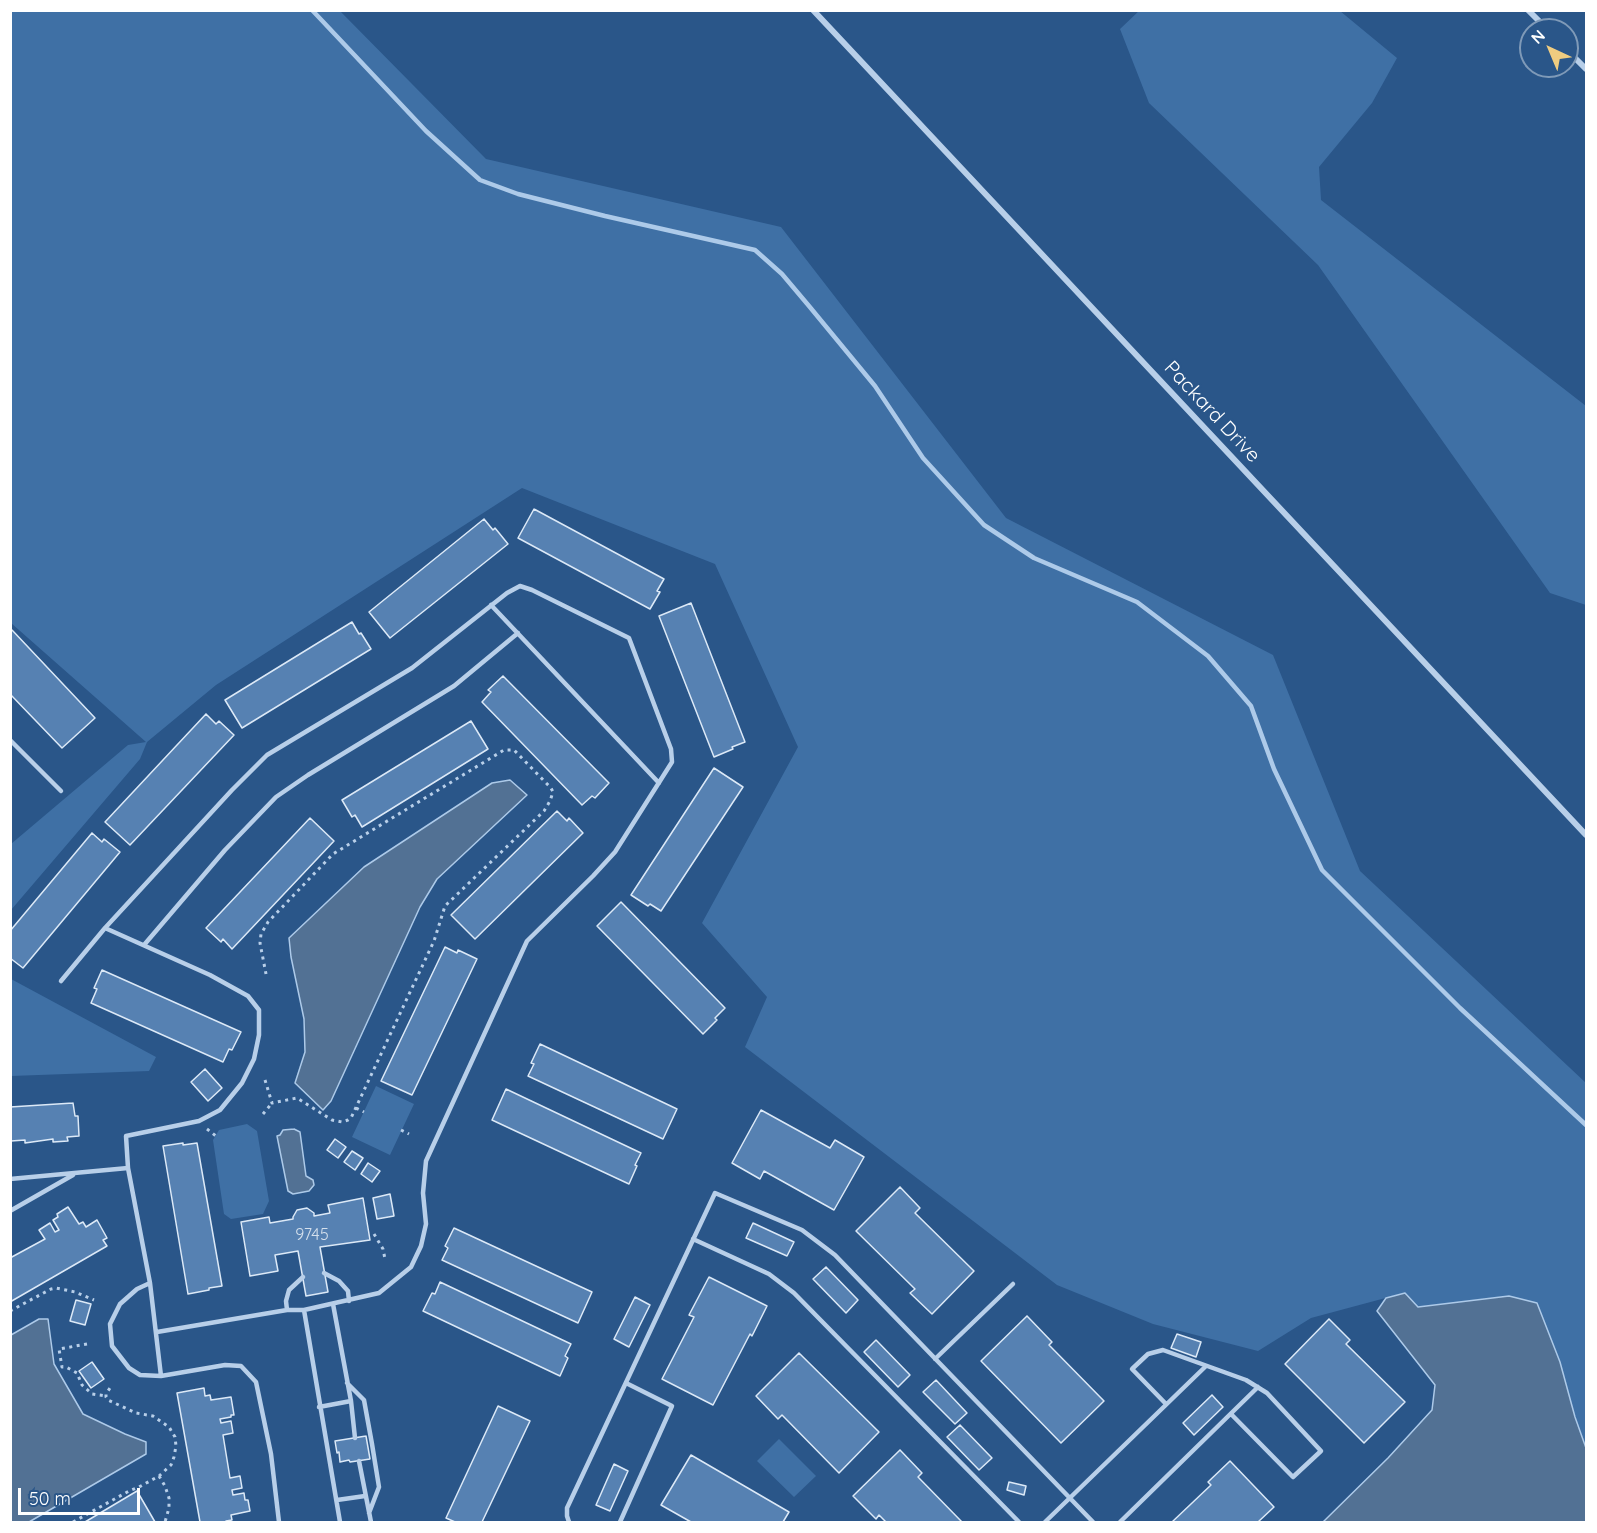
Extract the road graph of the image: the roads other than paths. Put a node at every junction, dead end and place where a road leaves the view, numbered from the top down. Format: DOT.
graph roads {
  1 [pos="813,10"];
  2 [pos="491,605"];
  3 [pos="518,633"];
  4 [pos="10,740"];
  5 [pos="658,783"];
  6 [pos="62,791"];
  7 [pos="1587,835"];
  8 [pos="105,928"];
  9 [pos="144,945"];
  10 [pos="61,981"];
  11 [pos="128,1168"];
  12 [pos="75,1173"];
  13 [pos="10,1179"];
  14 [pos="10,1211"];
  15 [pos="693,1239"];
  16 [pos="324,1273"];
  17 [pos="303,1277"];
  18 [pos="150,1283"];
  19 [pos="1013,1284"];
  20 [pos="350,1300"];
  21 [pos="333,1304"];
  22 [pos="287,1310"];
  23 [pos="304,1311"];
  24 [pos="157,1332"];
  25 [pos="935,1359"];
  26 [pos="1206,1366"];
  27 [pos="161,1376"];
  28 [pos="347,1383"];
  29 [pos="626,1383"];
  30 [pos="1258,1387"];
  31 [pos="351,1401"];
  32 [pos="1167,1404"];
  33 [pos="319,1407"];
  34 [pos="1231,1414"];
  35 [pos="355,1438"];
  36 [pos="359,1461"];
  37 [pos="366,1496"];
  38 [pos="1070,1498"];
  39 [pos="337,1500"];
  40 [pos="369,1513"];
  41 [pos="279,1522"];
  42 [pos="340,1522"];
  43 [pos="371,1522"];
  44 [pos="569,1522"];
  45 [pos="620,1522"];
  46 [pos="1019,1522"];
  47 [pos="1045,1522"];
  48 [pos="1093,1522"];
  49 [pos="1120,1522"];
  1 -- 7 [label="street, Packard Drive"];
  2 -- 3 [label="lane"];
  2 -- 5 [label="lane"];
  2 -- 8 [label="lane"];
  3 -- 5 [label="lane"];
  3 -- 9 [label="lane"];
  4 -- 6 [label="lane"];
  5 -- 20 [label="lane"];
  8 -- 9 [label="lane"];
  8 -- 10 [label="lane"];
  9 -- 11 [label="lane"];
  11 -- 12 [label="lane"];
  11 -- 18 [label="lane"];
  12 -- 13 [label="lane"];
  12 -- 14 [label="lane"];
  15 -- 25 [label="lane"];
  15 -- 29 [label="lane"];
  15 -- 46 [label="lane"];
  16 -- 20 [label="lane"];
  17 -- 22 [label="lane"];
  18 -- 24 [label="lane"];
  18 -- 27 [label="lane"];
  19 -- 25 [label="lane"];
  20 -- 21 [label="lane"];
  21 -- 23 [label="lane"];
  21 -- 28 [label="lane"];
  22 -- 23 [label="lane"];
  22 -- 24 [label="lane"];
  23 -- 33 [label="lane"];
  24 -- 27 [label="lane"];
  25 -- 38 [label="lane"];
  26 -- 30 [label="lane"];
  26 -- 32 [label="lane"];
  26 -- 32 [label="lane"];
  27 -- 41 [label="lane"];
  28 -- 31 [label="lane"];
  28 -- 40 [label="lane"];
  29 -- 44 [label="lane"];
  29 -- 45 [label="lane"];
  30 -- 34 [label="lane"];
  30 -- 34 [label="lane"];
  31 -- 33 [label="lane"];
  31 -- 35 [label="lane"];
  32 -- 38 [label="lane"];
  33 -- 39 [label="lane"];
  34 -- 49 [label="lane"];
  36 -- 37 [label="lane"];
  37 -- 39 [label="lane"];
  37 -- 40 [label="lane"];
  38 -- 47 [label="lane"];
  38 -- 48 [label="lane"];
  39 -- 42 [label="lane"];
  40 -- 43 [label="lane"];
}
